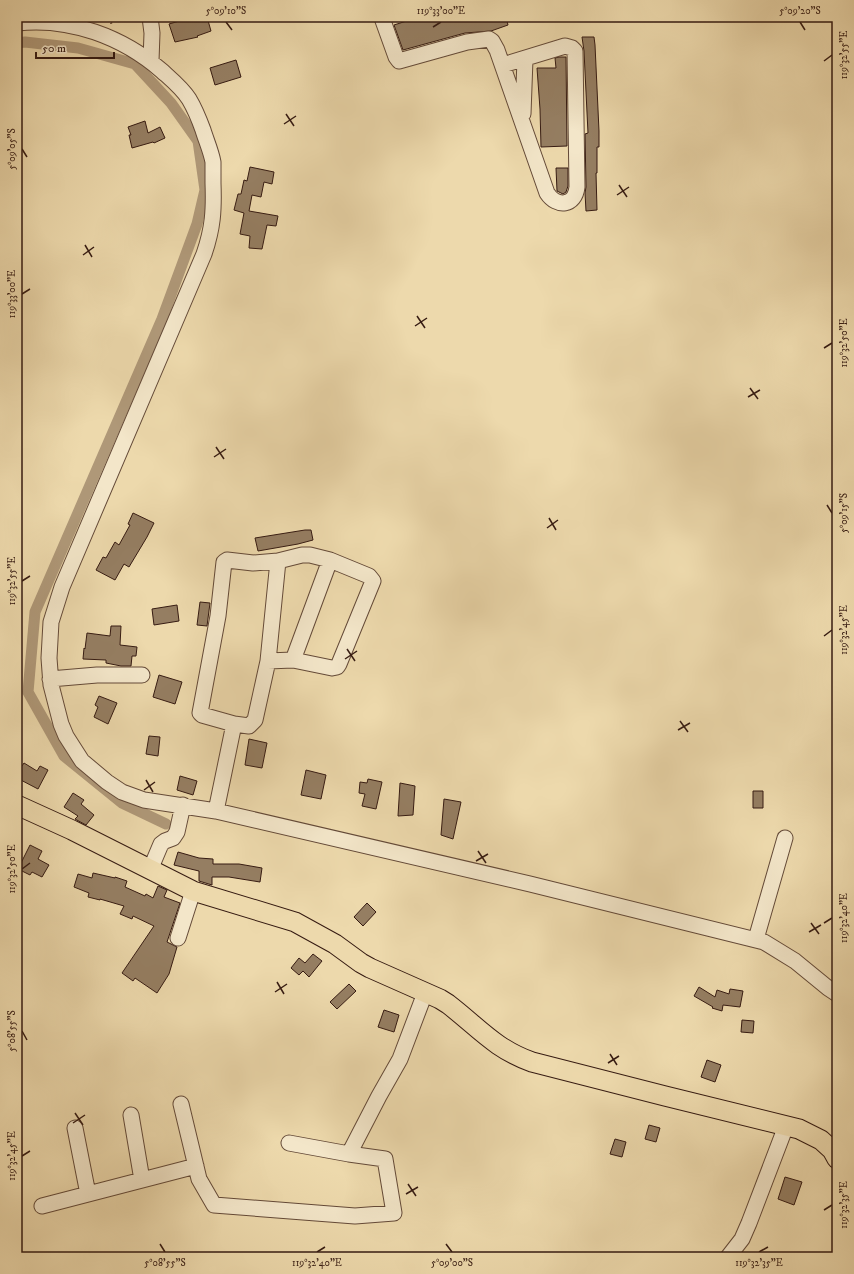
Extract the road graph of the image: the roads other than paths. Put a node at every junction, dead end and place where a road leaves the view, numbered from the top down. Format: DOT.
graph roads {
  1 [pos="150,17"];
  2 [pos="383,18"];
  3 [pos="17,23"];
  4 [pos="525,59"];
  5 [pos="151,61"];
  6 [pos="503,65"];
  7 [pos="523,123"];
  8 [pos="330,560"];
  9 [pos="278,561"];
  10 [pos="293,660"];
  11 [pos="268,661"];
  12 [pos="142,675"];
  13 [pos="50,679"];
  14 [pos="234,724"];
  15 [pos="17,805"];
  16 [pos="216,811"];
  17 [pos="180,819"];
  18 [pos="785,838"];
  19 [pos="150,870"];
  20 [pos="193,891"];
  21 [pos="178,938"];
  22 [pos="756,939"];
  23 [pos="425,993"];
  24 [pos="837,994"];
  25 [pos="180,1104"];
  26 [pos="131,1115"];
  27 [pos="786,1126"];
  28 [pos="75,1128"];
  29 [pos="289,1143"];
  30 [pos="349,1154"];
  31 [pos="837,1159"];
  32 [pos="196,1166"];
  33 [pos="142,1180"];
  34 [pos="88,1194"];
  35 [pos="42,1206"];
  36 [pos="728,1257"];
  1 -- 5 [label="street"];
  2 -- 6 [label="street"];
  3 -- 5 [label="street"];
  4 -- 6 [label="street"];
  4 -- 7 [label="street"];
  4 -- 7 [label="street"];
  5 -- 13 [label="street"];
  6 -- 7 [label="street"];
  8 -- 9 [label="street"];
  8 -- 10 [label="street"];
  8 -- 10 [label="street"];
  9 -- 11 [label="street"];
  9 -- 14 [label="street"];
  10 -- 11 [label="street"];
  11 -- 14 [label="street"];
  12 -- 13 [label="street"];
  13 -- 17 [label="street"];
  14 -- 16 [label="street"];
  15 -- 19 [label="main road"];
  16 -- 17 [label="street"];
  16 -- 22 [label="street"];
  17 -- 19 [label="street"];
  18 -- 22 [label="street"];
  19 -- 20 [label="main road"];
  20 -- 21 [label="street"];
  20 -- 23 [label="main road"];
  22 -- 24 [label="street"];
  23 -- 27 [label="main road"];
  23 -- 30 [label="street"];
  25 -- 32 [label="street"];
  26 -- 33 [label="street"];
  27 -- 31 [label="main road"];
  27 -- 36 [label="street"];
  28 -- 34 [label="street"];
  29 -- 30 [label="street"];
  30 -- 32 [label="street"];
  32 -- 33 [label="street"];
  33 -- 34 [label="street"];
  34 -- 35 [label="street"];
}
